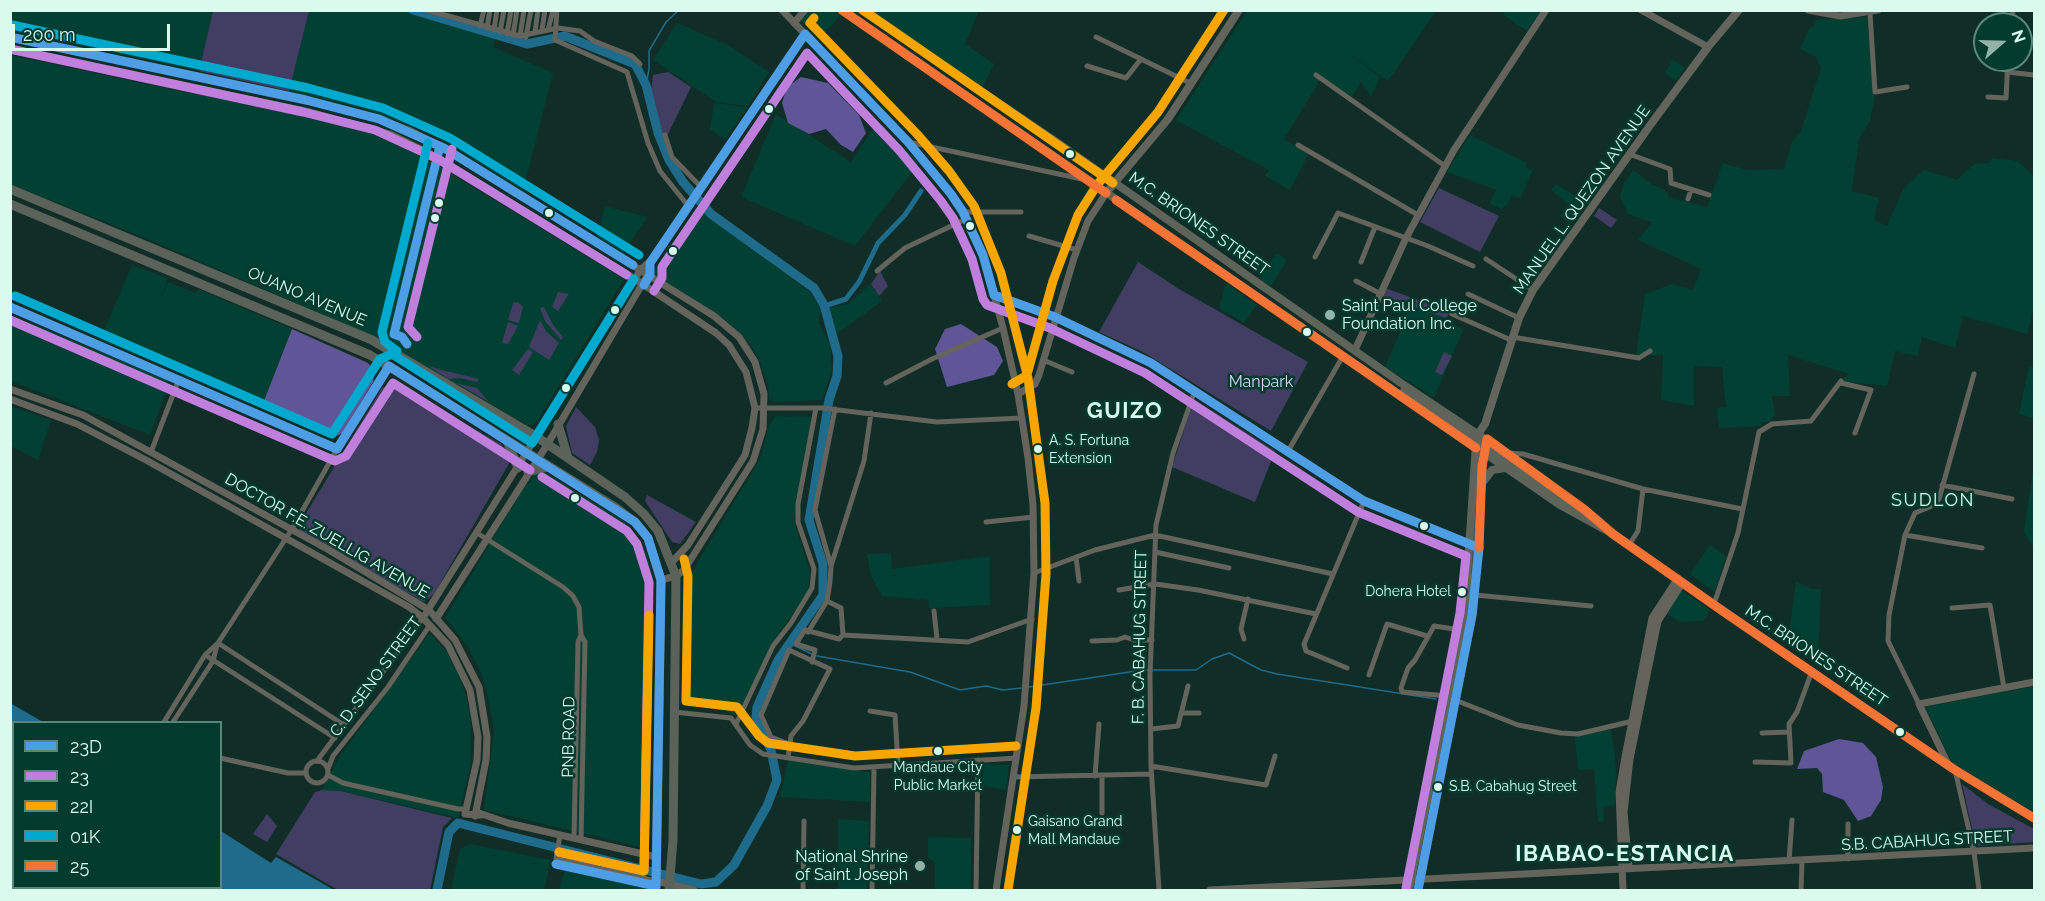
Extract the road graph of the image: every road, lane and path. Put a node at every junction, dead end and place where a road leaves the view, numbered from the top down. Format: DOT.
graph roads {
  1 [pos="427,10"];
  2 [pos="484,10"];
  3 [pos="490,10"];
  4 [pos="497,10"];
  5 [pos="504,10"];
  6 [pos="511,10"];
  7 [pos="517,10"];
  8 [pos="524,10"];
  9 [pos="531,10"];
  10 [pos="538,10"];
  11 [pos="545,10"];
  12 [pos="555,10"];
  13 [pos="782,10"];
  14 [pos="805,10"];
  15 [pos="841,10"];
  16 [pos="861,10"];
  17 [pos="1239,10"];
  18 [pos="1546,10"];
  19 [pos="1641,10"];
  20 [pos="1739,10"];
  21 [pos="1808,10"];
  22 [pos="1878,10"];
  23 [pos="1870,13"];
  24 [pos="794,23"];
  25 [pos="480,27"];
  26 [pos="500,32"];
  27 [pos="535,32"];
  28 [pos="550,32"];
  29 [pos="805,34"];
  30 [pos="10,37"];
  31 [pos="523,37"];
  32 [pos="1096,37"];
  33 [pos="1708,47"];
  34 [pos="10,50"];
  35 [pos="1142,59"];
  36 [pos="639,64"];
  37 [pos="1087,66"];
  38 [pos="2007,72"];
  39 [pos="1316,75"];
  40 [pos="2034,75"];
  41 [pos="1192,84"];
  42 [pos="1907,87"];
  43 [pos="1988,97"];
  44 [pos="665,135"];
  45 [pos="908,142"];
  46 [pos="1298,145"];
  47 [pos="1629,154"];
  48 [pos="1445,166"];
  49 [pos="1089,180"];
  50 [pos="1114,184"];
  51 [pos="10,189"];
  52 [pos="700,190"];
  53 [pos="1691,190"];
  54 [pos="1106,192"];
  55 [pos="1709,195"];
  56 [pos="1688,199"];
  57 [pos="10,204"];
  58 [pos="690,205"];
  59 [pos="1021,212"];
  60 [pos="1418,214"];
  61 [pos="965,215"];
  62 [pos="1374,227"];
  63 [pos="116,233"];
  64 [pos="1029,236"];
  65 [pos="1406,238"];
  66 [pos="112,246"];
  67 [pos="1077,250"];
  68 [pos="1315,257"];
  69 [pos="1486,259"];
  70 [pos="1362,262"];
  71 [pos="650,263"];
  72 [pos="1473,267"];
  73 [pos="641,269"];
  74 [pos="877,271"];
  75 [pos="650,275"];
  76 [pos="635,279"];
  77 [pos="1356,281"];
  78 [pos="644,285"];
  79 [pos="1533,290"];
  80 [pos="1381,294"];
  81 [pos="1468,294"];
  82 [pos="994,295"];
  83 [pos="10,307"];
  84 [pos="1452,314"];
  85 [pos="1055,317"];
  86 [pos="1519,318"];
  87 [pos="1003,328"];
  88 [pos="597,339"];
  89 [pos="1512,339"];
  90 [pos="607,346"];
  91 [pos="1355,350"];
  92 [pos="1650,351"];
  93 [pos="1343,356"];
  94 [pos="1043,360"];
  95 [pos="1372,362"];
  96 [pos="389,366"];
  97 [pos="1365,370"];
  98 [pos="1072,372"];
  99 [pos="1974,374"];
  100 [pos="179,379"];
  101 [pos="886,383"];
  102 [pos="10,388"];
  103 [pos="1401,389"];
  104 [pos="1195,390"];
  105 [pos="1018,394"];
  106 [pos="10,399"];
  107 [pos="754,408"];
  108 [pos="819,408"];
  109 [pos="765,409"];
  110 [pos="834,409"];
  111 [pos="871,413"];
  112 [pos="1022,418"];
  113 [pos="558,424"];
  114 [pos="1485,424"];
  115 [pos="1466,426"];
  116 [pos="1855,433"];
  117 [pos="1478,434"];
  118 [pos="537,437"];
  119 [pos="1461,438"];
  120 [pos="1487,440"];
  121 [pos="507,441"];
  122 [pos="547,445"];
  123 [pos="337,449"];
  124 [pos="1479,450"];
  125 [pos="151,452"];
  126 [pos="527,453"];
  127 [pos="1287,453"];
  128 [pos="1506,453"];
  129 [pos="568,458"];
  130 [pos="536,459"];
  131 [pos="1474,466"];
  132 [pos="548,467"];
  133 [pos="518,468"];
  134 [pos="1506,468"];
  135 [pos="528,472"];
  136 [pos="1481,485"];
  137 [pos="1942,485"];
  138 [pos="1643,489"];
  139 [pos="2012,499"];
  140 [pos="1364,501"];
  141 [pos="1742,509"];
  142 [pos="1034,517"];
  143 [pos="986,522"];
  144 [pos="292,529"];
  145 [pos="477,533"];
  146 [pos="1613,534"];
  147 [pos="1155,535"];
  148 [pos="1905,535"];
  149 [pos="486,538"];
  150 [pos="285,539"];
  151 [pos="1629,545"];
  152 [pos="1475,546"];
  153 [pos="1982,548"];
  154 [pos="1155,552"];
  155 [pos="1077,557"];
  156 [pos="672,562"];
  157 [pos="831,567"];
  158 [pos="1229,568"];
  159 [pos="1034,573"];
  160 [pos="1333,574"];
  161 [pos="676,576"];
  162 [pos="661,580"];
  163 [pos="1681,580"];
  164 [pos="1079,581"];
  165 [pos="1155,584"];
  166 [pos="1119,590"];
  167 [pos="1475,596"];
  168 [pos="1248,599"];
  169 [pos="827,601"];
  170 [pos="1714,604"];
  171 [pos="1591,606"];
  172 [pos="1952,608"];
  173 [pos="429,610"];
  174 [pos="934,611"];
  175 [pos="1316,614"];
  176 [pos="436,617"];
  177 [pos="423,618"];
  178 [pos="1032,619"];
  179 [pos="430,625"];
  180 [pos="1461,630"];
  181 [pos="808,632"];
  182 [pos="843,635"];
  183 [pos="1426,636"];
  184 [pos="937,639"];
  185 [pos="1244,639"];
  186 [pos="1152,640"];
  187 [pos="1092,641"];
  188 [pos="218,643"];
  189 [pos="205,655"];
  190 [pos="213,661"];
  191 [pos="812,661"];
  192 [pos="1347,668"];
  193 [pos="1812,671"];
  194 [pos="1369,675"];
  195 [pos="1644,677"];
  196 [pos="2034,682"];
  197 [pos="1188,686"];
  198 [pos="2004,688"];
  199 [pos="1450,698"];
  200 [pos="1919,704"];
  201 [pos="870,711"];
  202 [pos="674,712"];
  203 [pos="1182,713"];
  204 [pos="1199,713"];
  205 [pos="165,721"];
  206 [pos="174,721"];
  207 [pos="1633,721"];
  208 [pos="736,724"];
  209 [pos="1099,724"];
  210 [pos="344,725"];
  211 [pos="1151,729"];
  212 [pos="1790,732"];
  213 [pos="1762,733"];
  214 [pos="335,738"];
  215 [pos="789,744"];
  216 [pos="1630,745"];
  217 [pos="1275,756"];
  218 [pos="222,758"];
  219 [pos="788,758"];
  220 [pos="1017,758"];
  221 [pos="978,760"];
  222 [pos="317,761"];
  223 [pos="1755,762"];
  224 [pos="898,765"];
  225 [pos="1151,766"];
  226 [pos="874,767"];
  227 [pos="1952,768"];
  228 [pos="328,772"];
  229 [pos="306,773"];
  230 [pos="1151,774"];
  231 [pos="1102,775"];
  232 [pos="1095,776"];
  233 [pos="1013,777"];
  234 [pos="466,812"];
  235 [pos="1102,813"];
  236 [pos="477,814"];
  237 [pos="2034,818"];
  238 [pos="1792,820"];
  239 [pos="804,821"];
  240 [pos="1848,824"];
  241 [pos="559,838"];
  242 [pos="578,839"];
  243 [pos="2034,848"];
  244 [pos="1974,852"];
  245 [pos="1848,859"];
  246 [pos="1802,860"];
  247 [pos="1789,861"];
  248 [pos="1626,868"];
  249 [pos="656,877"];
  250 [pos="1416,878"];
  251 [pos="1367,882"];
  252 [pos="672,886"];
  253 [pos="1299,888"];
  254 [pos="692,890"];
  255 [pos="1227,890"];
  256 [pos="803,891"];
  257 [pos="872,891"];
  258 [pos="976,891"];
  259 [pos="996,891"];
  260 [pos="1159,891"];
  261 [pos="1210,891"];
  262 [pos="1368,891"];
  263 [pos="1409,891"];
  264 [pos="1418,891"];
  265 [pos="1623,891"];
  266 [pos="1802,891"];
  267 [pos="1979,891"];
  1 -- 25 [label="street"];
  2 -- 25 [label="street"];
  3 -- 26 [label="street"];
  4 -- 26 [label="street"];
  5 -- 26 [label="street"];
  6 -- 26 [label="street"];
  7 -- 26 [label="street"];
  8 -- 31 [label="street"];
  9 -- 31 [label="street"];
  10 -- 27 [label="street"];
  11 -- 28 [label="street"];
  12 -- 28 [label="street"];
  13 -- 24 [label="street"];
  14 -- 24 [label="street"];
  15 -- 49 [label="main road, M.C. BRIONES STREET"];
  16 -- 50 [label="main road, M.C. BRIONES STREET"];
  17 -- 41 [label="main road"];
  18 -- 48 [label="street"];
  19 -- 33 [label="street"];
  20 -- 33 [label="main road, MANUEL L. QUEZON AVENUE"];
  21 -- 23 [label="street"];
  22 -- 23 [label="street"];
  23 -- 42 [label="street"];
  24 -- 29 [label="street"];
  25 -- 26 [label="street"];
  26 -- 31 [label="street"];
  27 -- 28 [label="street"];
  27 -- 31 [label="street"];
  28 -- 36 [label="street"];
  28 -- 58 [label="street"];
  29 -- 45 [label="street"];
  29 -- 52 [label="street, C. D. SENO STREET"];
  30 -- 73 [label="street"];
  32 -- 35 [label="street"];
  33 -- 47 [label="main road, MANUEL L. QUEZON AVENUE"];
  34 -- 76 [label="street"];
  35 -- 37 [label="street"];
  35 -- 41 [label="street"];
  38 -- 40 [label="street"];
  38 -- 43 [label="street"];
  39 -- 48 [label="street"];
  41 -- 50 [label="main road"];
  44 -- 52 [label="street"];
  45 -- 49 [label="street"];
  45 -- 61 [label="street"];
  46 -- 60 [label="street"];
  47 -- 53 [label="street"];
  47 -- 79 [label="main road, MANUEL L. QUEZON AVENUE"];
  48 -- 60 [label="street"];
  49 -- 54 [label="main road, M.C. BRIONES STREET"];
  50 -- 54 [label="main road"];
  50 -- 91 [label="main road, M.C. BRIONES STREET"];
  51 -- 63 [label="highway, OUANO AVENUE"];
  52 -- 58 [label="street, C. D. SENO STREET"];
  53 -- 55 [label="street"];
  53 -- 56 [label="street"];
  54 -- 67 [label="street"];
  54 -- 93 [label="main road, M.C. BRIONES STREET"];
  57 -- 66 [label="highway, OUANO AVENUE"];
  58 -- 71 [label="street, C. D. SENO STREET"];
  59 -- 61 [label="street"];
  60 -- 65 [label="street"];
  61 -- 74 [label="street"];
  61 -- 82 [label="street"];
  62 -- 65 [label="street"];
  62 -- 68 [label="street"];
  62 -- 70 [label="street"];
  63 -- 66 [label="highway"];
  63 -- 118 [label="highway, OUANO AVENUE"];
  64 -- 67 [label="street"];
  65 -- 72 [label="street"];
  65 -- 80 [label="street"];
  66 -- 96 [label="highway, OUANO AVENUE"];
  67 -- 85 [label="street"];
  69 -- 79 [label="street"];
  71 -- 73 [label="street, C. D. SENO STREET"];
  71 -- 75 [label="street"];
  73 -- 75 [label="street"];
  73 -- 76 [label="street, C. D. SENO STREET"];
  75 -- 78 [label="street, C. D. SENO STREET"];
  75 -- 109 [label="street"];
  76 -- 78 [label="street"];
  76 -- 88 [label="street, C. D. SENO STREET"];
  77 -- 80 [label="street"];
  78 -- 90 [label="street, C. D. SENO STREET"];
  78 -- 107 [label="street"];
  79 -- 86 [label="main road, MANUEL L. QUEZON AVENUE"];
  80 -- 91 [label="street"];
  81 -- 86 [label="street"];
  82 -- 85 [label="street"];
  82 -- 87 [label="street"];
  83 -- 100 [label="street"];
  84 -- 89 [label="street"];
  85 -- 94 [label="street"];
  85 -- 104 [label="street"];
  86 -- 89 [label="main road, MANUEL L. QUEZON AVENUE"];
  87 -- 101 [label="street"];
  87 -- 105 [label="street"];
  88 -- 90 [label="street"];
  88 -- 118 [label="street, C. D. SENO STREET"];
  89 -- 92 [label="street"];
  89 -- 114 [label="main road, MANUEL L. QUEZON AVENUE"];
  90 -- 113 [label="street, C. D. SENO STREET"];
  91 -- 95 [label="main road, M.C. BRIONES STREET"];
  93 -- 97 [label="main road, M.C. BRIONES STREET"];
  93 -- 127 [label="street"];
  94 -- 98 [label="street"];
  94 -- 105 [label="street"];
  95 -- 103 [label="main road, M.C. BRIONES STREET"];
  95 -- 115 [label="main road, M.C. BRIONES STREET"];
  96 -- 121 [label="highway, OUANO AVENUE"];
  96 -- 123 [label="street"];
  97 -- 103 [label="main road, M.C. BRIONES STREET"];
  97 -- 119 [label="main road, M.C. BRIONES STREET"];
  99 -- 137 [label="street"];
  100 -- 123 [label="street"];
  100 -- 125 [label="street"];
  102 -- 125 [label="street, DOCTOR F.E. ZUELLIG AVENUE"];
  103 -- 146 [label="main road, M.C. BRIONES STREET, bridge"];
  104 -- 127 [label="street"];
  104 -- 147 [label="street, F. B. CABAHUG STREET"];
  105 -- 112 [label="street"];
  106 -- 150 [label="street, DOCTOR F.E. ZUELLIG AVENUE"];
  107 -- 109 [label="street"];
  107 -- 156 [label="street"];
  108 -- 109 [label="street"];
  108 -- 110 [label="street"];
  108 -- 208 [label="street"];
  109 -- 161 [label="street"];
  110 -- 111 [label="street"];
  110 -- 157 [label="street"];
  111 -- 112 [label="street"];
  111 -- 157 [label="street"];
  112 -- 142 [label="street"];
  113 -- 122 [label="street, C. D. SENO STREET"];
  113 -- 129 [label="highway"];
  114 -- 117 [label="main road, MANUEL L. QUEZON AVENUE"];
  114 -- 120 [label="main road, MANUEL L. QUEZON AVENUE"];
  115 -- 117 [label="main road, M.C. BRIONES STREET"];
  115 -- 119 [label="main road"];
  116 -- 141 [label="street"];
  117 -- 120 [label="main road, M.C. BRIONES STREET"];
  117 -- 124 [label="main road"];
  118 -- 122 [label="highway, OUANO AVENUE"];
  118 -- 126 [label="street, C. D. SENO STREET"];
  119 -- 124 [label="main road, M.C. BRIONES STREET"];
  119 -- 131 [label="main road"];
  120 -- 124 [label="main road"];
  120 -- 128 [label="main road, M.C. BRIONES STREET"];
  121 -- 126 [label="highway, OUANO AVENUE"];
  121 -- 133 [label="highway"];
  122 -- 129 [label="highway, OUANO AVENUE"];
  122 -- 130 [label="street, C. D. SENO STREET"];
  123 -- 144 [label="street"];
  124 -- 131 [label="main road"];
  124 -- 134 [label="main road, M.C. BRIONES STREET"];
  124 -- 136 [label="main road"];
  125 -- 144 [label="street, DOCTOR F.E. ZUELLIG AVENUE"];
  126 -- 130 [label="highway, OUANO AVENUE"];
  126 -- 133 [label="street, C. D. SENO STREET"];
  127 -- 140 [label="street"];
  128 -- 138 [label="street"];
  128 -- 146 [label="main road, M.C. BRIONES STREET"];
  129 -- 156 [label="highway, OUANO AVENUE"];
  130 -- 132 [label="highway, OUANO AVENUE"];
  130 -- 135 [label="street, C. D. SENO STREET"];
  131 -- 152 [label="main road"];
  132 -- 135 [label="highway"];
  132 -- 162 [label="highway, OUANO AVENUE"];
  133 -- 145 [label="street, C. D. SENO STREET"];
  134 -- 136 [label="main road"];
  134 -- 146 [label="main road, M.C. BRIONES STREET"];
  135 -- 149 [label="street, C. D. SENO STREET"];
  136 -- 152 [label="main road"];
  137 -- 139 [label="street"];
  137 -- 148 [label="street"];
  138 -- 141 [label="street"];
  138 -- 151 [label="street"];
  140 -- 152 [label="street"];
  140 -- 160 [label="street"];
  141 -- 170 [label="street"];
  142 -- 143 [label="street"];
  142 -- 159 [label="street"];
  144 -- 150 [label="street"];
  144 -- 173 [label="street, DOCTOR F.E. ZUELLIG AVENUE"];
  145 -- 149 [label="street, PNB ROAD"];
  145 -- 173 [label="street, C. D. SENO STREET"];
  146 -- 151 [label="main road, M.C. BRIONES STREET"];
  147 -- 154 [label="street, F. B. CABAHUG STREET"];
  147 -- 155 [label="street"];
  147 -- 160 [label="street"];
  148 -- 153 [label="street"];
  148 -- 200 [label="street"];
  149 -- 176 [label="street, C. D. SENO STREET"];
  149 -- 242 [label="street, PNB ROAD"];
  150 -- 177 [label="street, DOCTOR F.E. ZUELLIG AVENUE"];
  150 -- 188 [label="street"];
  151 -- 163 [label="main road, M.C. BRIONES STREET"];
  152 -- 167 [label="main road"];
  152 -- 180 [label="main road"];
  154 -- 158 [label="street"];
  154 -- 165 [label="street, F. B. CABAHUG STREET"];
  155 -- 159 [label="street"];
  155 -- 164 [label="street"];
  156 -- 161 [label="highway, OUANO AVENUE"];
  157 -- 169 [label="street"];
  159 -- 178 [label="street"];
  160 -- 175 [label="street"];
  161 -- 162 [label="street"];
  161 -- 202 [label="highway, OUANO AVENUE"];
  162 -- 249 [label="highway, OUANO AVENUE"];
  163 -- 170 [label="main road, M.C. BRIONES STREET"];
  163 -- 195 [label="street"];
  165 -- 166 [label="street"];
  165 -- 168 [label="street"];
  165 -- 186 [label="street, F. B. CABAHUG STREET"];
  167 -- 171 [label="street"];
  167 -- 199 [label="main road"];
  168 -- 175 [label="street"];
  168 -- 185 [label="street"];
  169 -- 181 [label="street"];
  169 -- 182 [label="street"];
  170 -- 193 [label="main road, M.C. BRIONES STREET"];
  172 -- 198 [label="street"];
  173 -- 176 [label="street, DOCTOR F.E. ZUELLIG AVENUE"];
  173 -- 177 [label="street, C. D. SENO STREET"];
  174 -- 184 [label="street"];
  175 -- 192 [label="street"];
  176 -- 179 [label="street, C. D. SENO STREET"];
  176 -- 236 [label="street, DOCTOR F.E. ZUELLIG AVENUE"];
  177 -- 179 [label="street, DOCTOR F.E. ZUELLIG AVENUE"];
  177 -- 210 [label="street, C. D. SENO STREET"];
  178 -- 184 [label="street"];
  178 -- 220 [label="street"];
  179 -- 228 [label="street, C. D. SENO STREET"];
  179 -- 234 [label="street, DOCTOR F.E. ZUELLIG AVENUE"];
  180 -- 183 [label="street"];
  180 -- 199 [label="main road"];
  181 -- 182 [label="street"];
  181 -- 191 [label="street"];
  182 -- 184 [label="street"];
  183 -- 194 [label="street"];
  183 -- 199 [label="street"];
  186 -- 187 [label="street"];
  186 -- 211 [label="street, F. B. CABAHUG STREET"];
  188 -- 189 [label="street"];
  188 -- 190 [label="street"];
  188 -- 210 [label="street"];
  189 -- 190 [label="street"];
  189 -- 205 [label="street"];
  190 -- 206 [label="street"];
  190 -- 214 [label="street"];
  191 -- 215 [label="street"];
  191 -- 215 [label="street"];
  193 -- 212 [label="street"];
  193 -- 227 [label="main road, M.C. BRIONES STREET"];
  195 -- 207 [label="street"];
  195 -- 216 [label="street"];
  196 -- 198 [label="street"];
  197 -- 203 [label="street"];
  198 -- 200 [label="street"];
  199 -- 207 [label="street"];
  199 -- 250 [label="main road"];
  200 -- 227 [label="street"];
  201 -- 224 [label="street"];
  202 -- 208 [label="street"];
  202 -- 252 [label="highway, OUANO AVENUE"];
  203 -- 204 [label="street"];
  203 -- 211 [label="street"];
  207 -- 216 [label="street"];
  208 -- 219 [label="street"];
  209 -- 232 [label="street"];
  210 -- 214 [label="street, C. D. SENO STREET"];
  211 -- 225 [label="street, F. B. CABAHUG STREET"];
  212 -- 213 [label="street"];
  212 -- 223 [label="street"];
  214 -- 222 [label="street, C. D. SENO STREET"];
  215 -- 219 [label="street"];
  216 -- 248 [label="street"];
  217 -- 225 [label="street"];
  218 -- 229 [label="street"];
  219 -- 226 [label="street"];
  220 -- 221 [label="street"];
  220 -- 233 [label="street"];
  221 -- 224 [label="street"];
  221 -- 258 [label="street"];
  222 -- 228 [label="street"];
  222 -- 229 [label="street"];
  224 -- 226 [label="street"];
  225 -- 230 [label="street, F. B. CABAHUG STREET"];
  226 -- 257 [label="street"];
  227 -- 237 [label="main road, M.C. BRIONES STREET"];
  227 -- 244 [label="street"];
  228 -- 229 [label="street"];
  228 -- 234 [label="street"];
  230 -- 231 [label="street"];
  230 -- 260 [label="street, F. B. CABAHUG STREET"];
  231 -- 232 [label="street"];
  231 -- 235 [label="street"];
  232 -- 233 [label="street"];
  233 -- 259 [label="street"];
  234 -- 236 [label="street"];
  236 -- 241 [label="street"];
  238 -- 247 [label="street"];
  239 -- 256 [label="street"];
  240 -- 245 [label="street"];
  241 -- 242 [label="street"];
  241 -- 249 [label="street"];
  242 -- 249 [label="street"];
  243 -- 244 [label="street, S.B. CABAHUG STREET"];
  244 -- 245 [label="street, S.B. CABAHUG STREET"];
  244 -- 267 [label="street"];
  245 -- 246 [label="street, S.B. CABAHUG STREET"];
  246 -- 247 [label="street, S.B. CABAHUG STREET"];
  246 -- 266 [label="street"];
  247 -- 248 [label="street, S.B. CABAHUG STREET"];
  248 -- 250 [label="street, S.B. CABAHUG STREET"];
  248 -- 265 [label="street"];
  249 -- 252 [label="street"];
  250 -- 251 [label="street, S.B. CABAHUG STREET"];
  250 -- 263 [label="main road"];
  250 -- 264 [label="main road"];
  251 -- 253 [label="street, S.B. CABAHUG STREET"];
  251 -- 262 [label="street"];
  252 -- 254 [label="street"];
  253 -- 255 [label="street, S.B. CABAHUG STREET"];
  255 -- 261 [label="street, S.B. CABAHUG STREET"];
}
